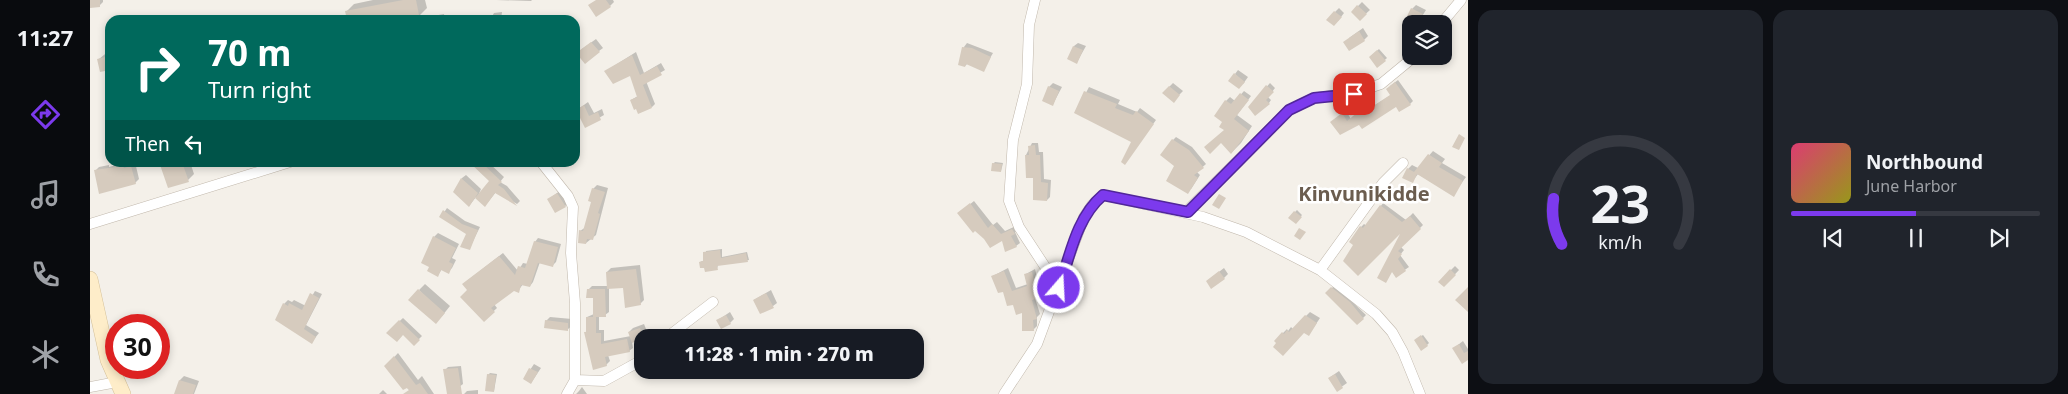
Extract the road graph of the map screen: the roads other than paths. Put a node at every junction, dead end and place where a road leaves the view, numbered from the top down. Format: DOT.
graph roads {
  1 [pos="1034,0"];
  2 [pos="1461,0"];
  3 [pos="1448,15"];
  4 [pos="1404,65"];
  5 [pos="1403,163"];
  6 [pos="274,167"];
  7 [pos="545,167"];
  8 [pos="1185,213"];
  9 [pos="90,224"];
  10 [pos="1320,270"];
  11 [pos="90,279"];
  12 [pos="1059,288"];
  13 [pos="713,302"];
  14 [pos="678,329"];
  15 [pos="634,364"];
  16 [pos="575,380"];
  17 [pos="90,386"];
  18 [pos="120,388"];
  19 [pos="566,394"];
  20 [pos="1004,394"];
  21 [pos="1420,394"];
  1 -- 12 [label="street"];
  2 -- 3 [label="street"];
  4 -- 8 [label="street"];
  5 -- 10 [label="street"];
  6 -- 9 [label="street"];
  7 -- 16 [label="street"];
  8 -- 10 [label="street"];
  8 -- 12 [label="street"];
  10 -- 21 [label="street"];
  11 -- 18 [label="street"];
  12 -- 20 [label="street"];
  13 -- 14 [label="street"];
  15 -- 16 [label="street"];
  16 -- 19 [label="street"];
  17 -- 18 [label="street"];
}
